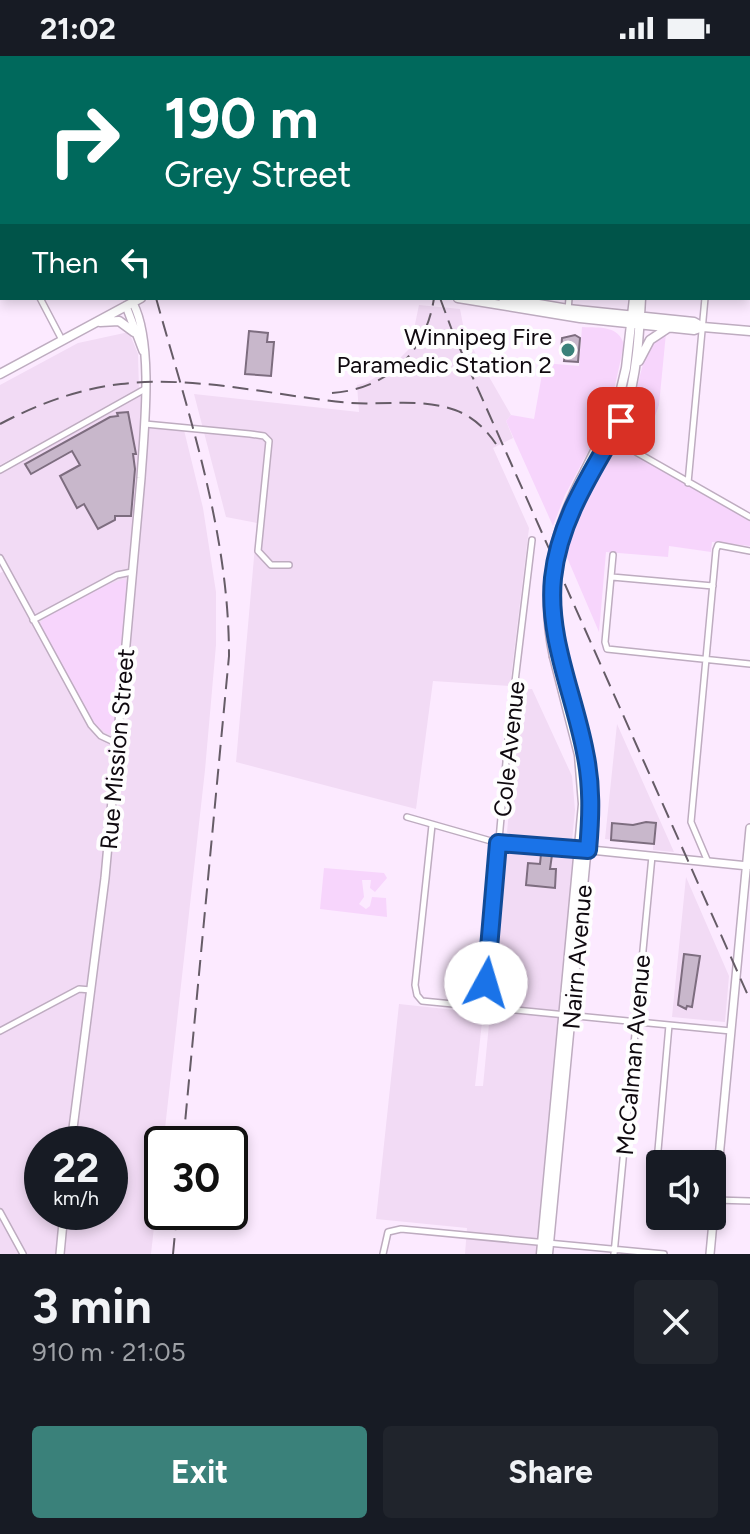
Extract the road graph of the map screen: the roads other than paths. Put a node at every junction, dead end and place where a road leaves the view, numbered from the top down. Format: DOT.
graph roads {
  1 [pos="41,300"];
  2 [pos="473,300"];
  3 [pos="512,300"];
  4 [pos="569,300"];
  5 [pos="634,300"];
  6 [pos="641,300"];
  7 [pos="705,300"];
  8 [pos="133,302"];
  9 [pos="568,313"];
  10 [pos="636,320"];
  11 [pos="608,321"];
  12 [pos="96,323"];
  13 [pos="669,327"];
  14 [pos="703,327"];
  15 [pos="750,331"];
  16 [pos="134,332"];
  17 [pos="62,340"];
  18 [pos="629,348"];
  19 [pos="144,353"];
  20 [pos="635,369"];
  21 [pos="0,374"];
  22 [pos="145,389"];
  23 [pos="145,424"];
  24 [pos="636,452"];
  25 [pos="0,470"];
  26 [pos="589,470"];
  27 [pos="688,483"];
  28 [pos="750,517"];
  29 [pos="532,540"];
  30 [pos="750,551"];
  31 [pos="613,555"];
  32 [pos="0,558"];
  33 [pos="289,565"];
  34 [pos="134,572"];
  35 [pos="612,577"];
  36 [pos="713,586"];
  37 [pos="33,620"];
  38 [pos="706,660"];
  39 [pos="750,664"];
  40 [pos="118,744"];
  41 [pos="407,817"];
  42 [pos="432,825"];
  43 [pos="750,828"];
  44 [pos="498,843"];
  45 [pos="584,849"];
  46 [pos="652,856"];
  47 [pos="708,862"];
  48 [pos="748,866"];
  49 [pos="574,905"];
  50 [pos="581,914"];
  51 [pos="574,955"];
  52 [pos="91,990"];
  53 [pos="484,1006"];
  54 [pos="568,1015"];
  55 [pos="636,1021"];
  56 [pos="669,1025"];
  57 [pos="0,1031"];
  58 [pos="731,1031"];
  59 [pos="563,1064"];
  60 [pos="556,1099"];
  61 [pos="563,1108"];
  62 [pos="73,1126"];
  63 [pos="555,1148"];
  64 [pos="660,1150"];
  65 [pos="718,1150"];
  66 [pos="726,1200"];
  67 [pos="750,1201"];
  68 [pos="0,1212"];
  69 [pos="62,1230"];
  70 [pos="711,1230"];
  71 [pos="546,1242"];
  72 [pos="614,1252"];
  73 [pos="648,1253"];
  74 [pos="23,1254"];
  75 [pos="60,1254"];
  76 [pos="383,1254"];
  77 [pos="541,1254"];
  78 [pos="548,1254"];
  79 [pos="664,1254"];
  80 [pos="710,1254"];
  1 -- 17 [label="street"];
  2 -- 9 [label="main road"];
  3 -- 9 [label="main road"];
  4 -- 9 [label="street"];
  5 -- 10 [label="main road, Nairn Avenue"];
  6 -- 10 [label="main road, Nairn Avenue"];
  7 -- 14 [label="street"];
  8 -- 12 [label="main road"];
  8 -- 16 [label="street, Rue Mission Street"];
  8 -- 19 [label="street, Rue Mission Street"];
  9 -- 10 [label="main road"];
  9 -- 11 [label="main road"];
  10 -- 11 [label="main road"];
  10 -- 13 [label="main road"];
  10 -- 14 [label="main road"];
  10 -- 18 [label="main road, Nairn Avenue"];
  10 -- 20 [label="main road, Nairn Avenue"];
  11 -- 18 [label="main road"];
  12 -- 16 [label="main road"];
  12 -- 17 [label="main road"];
  13 -- 14 [label="main road"];
  13 -- 20 [label="main road"];
  14 -- 15 [label="main road"];
  14 -- 27 [label="street"];
  16 -- 19 [label="street, Rue Mission Street"];
  17 -- 21 [label="main road"];
  18 -- 26 [label="main road, Nairn Avenue"];
  19 -- 22 [label="street, Rue Mission Street"];
  20 -- 26 [label="main road, Nairn Avenue"];
  22 -- 23 [label="street, Rue Mission Street"];
  22 -- 25 [label="street"];
  23 -- 33 [label="street"];
  23 -- 34 [label="street, Rue Mission Street"];
  24 -- 27 [label="street"];
  26 -- 45 [label="main road, Nairn Avenue, bridge"];
  27 -- 28 [label="street"];
  29 -- 44 [label="street, Cole Avenue"];
  30 -- 36 [label="street"];
  31 -- 35 [label="street"];
  32 -- 37 [label="street"];
  34 -- 37 [label="street"];
  34 -- 40 [label="street, Rue Mission Street"];
  35 -- 36 [label="street"];
  35 -- 38 [label="street"];
  36 -- 38 [label="street"];
  37 -- 40 [label="street"];
  38 -- 39 [label="street"];
  38 -- 47 [label="street"];
  40 -- 52 [label="street, Rue Mission Street"];
  41 -- 42 [label="street"];
  42 -- 44 [label="street"];
  42 -- 53 [label="street"];
  43 -- 48 [label="street"];
  44 -- 45 [label="street"];
  44 -- 53 [label="street, Cole Avenue"];
  45 -- 46 [label="street"];
  45 -- 49 [label="main road, Nairn Avenue"];
  45 -- 50 [label="main road, Nairn Avenue"];
  46 -- 47 [label="street"];
  46 -- 55 [label="street, McCalman Avenue"];
  47 -- 48 [label="street"];
  48 -- 58 [label="street"];
  49 -- 50 [label="main road"];
  49 -- 51 [label="main road, Nairn Avenue"];
  50 -- 51 [label="main road, Nairn Avenue"];
  51 -- 54 [label="main road, Nairn Avenue"];
  52 -- 57 [label="street"];
  52 -- 62 [label="street, Rue Mission Street"];
  53 -- 54 [label="street"];
  54 -- 55 [label="street"];
  54 -- 59 [label="main road, Nairn Avenue"];
  55 -- 56 [label="street"];
  55 -- 72 [label="street, McCalman Avenue"];
  56 -- 58 [label="street"];
  56 -- 64 [label="street"];
  58 -- 65 [label="street"];
  59 -- 60 [label="main road, Nairn Avenue"];
  59 -- 61 [label="main road, Nairn Avenue"];
  60 -- 61 [label="main road"];
  60 -- 63 [label="main road, Nairn Avenue"];
  61 -- 63 [label="main road, Nairn Avenue"];
  63 -- 71 [label="main road, Nairn Avenue"];
  66 -- 67 [label="street"];
  68 -- 74 [label="street"];
  69 -- 75 [label="street"];
  70 -- 80 [label="street"];
  71 -- 72 [label="street"];
  71 -- 76 [label="street"];
  71 -- 77 [label="main road, Nairn Avenue"];
  71 -- 78 [label="main road, Nairn Avenue"];
  72 -- 73 [label="street"];
  73 -- 79 [label="street"];
}
